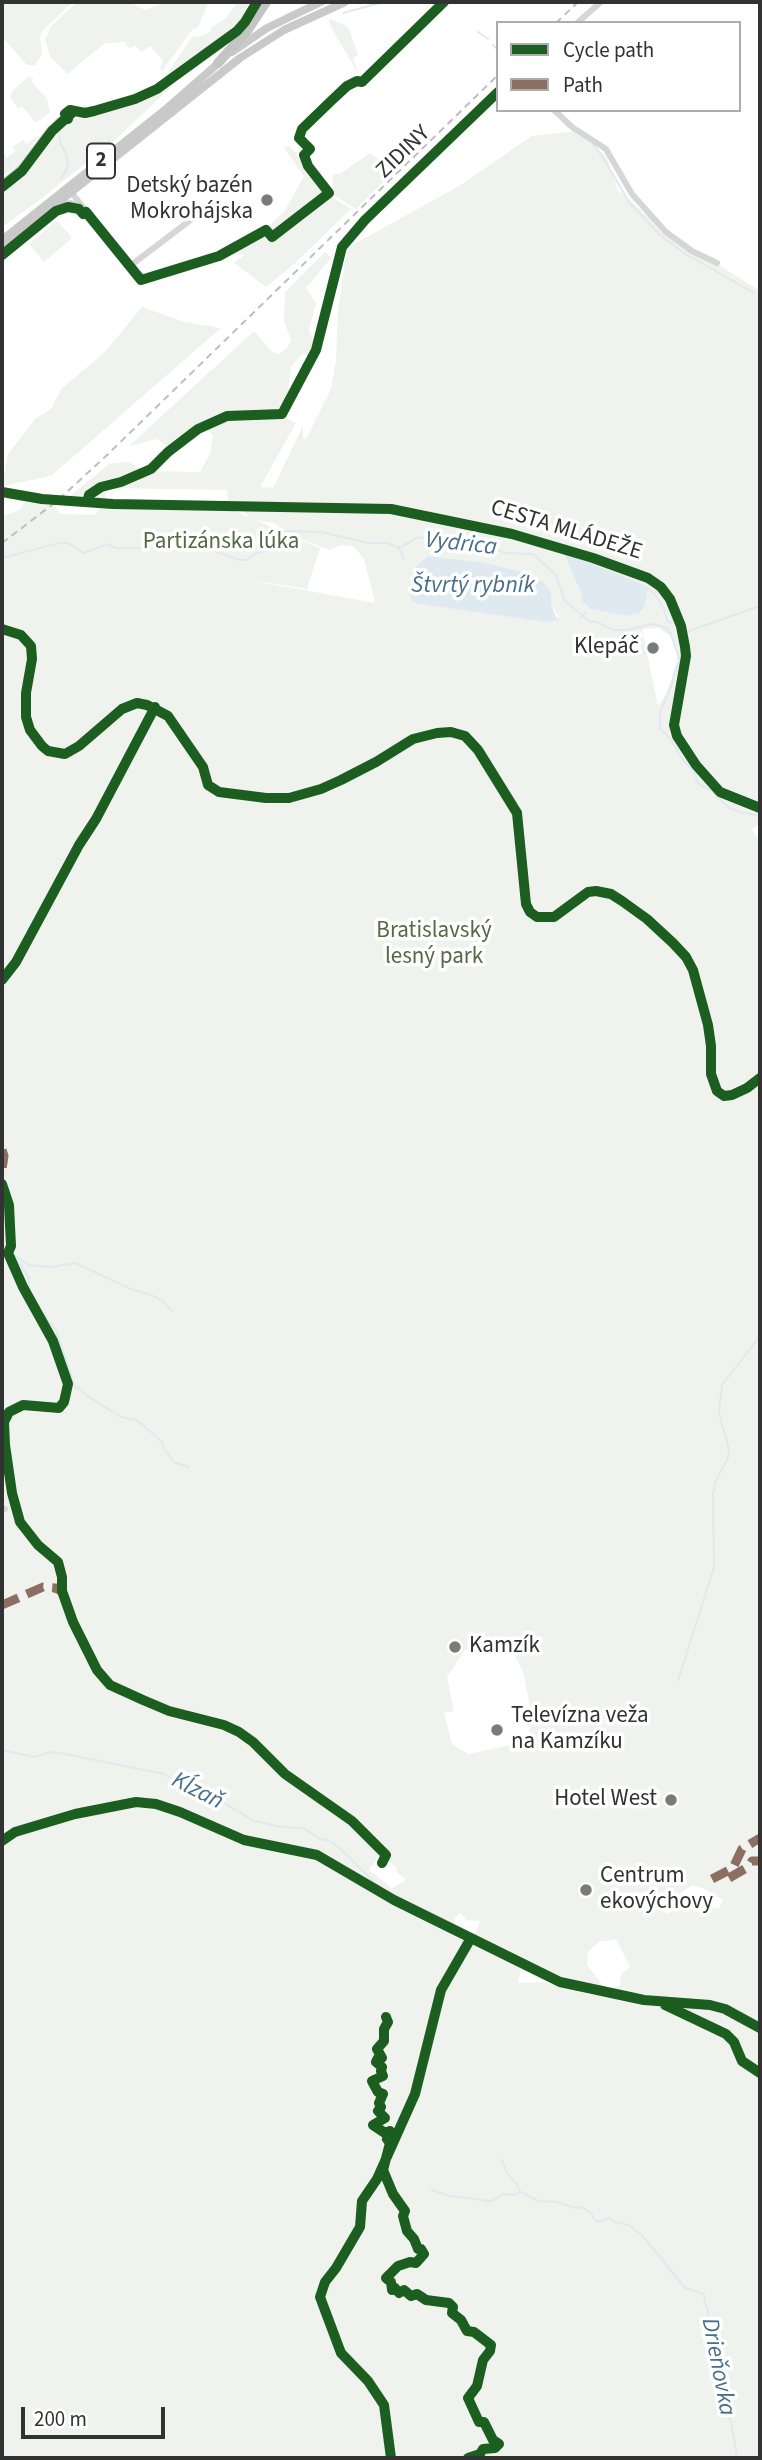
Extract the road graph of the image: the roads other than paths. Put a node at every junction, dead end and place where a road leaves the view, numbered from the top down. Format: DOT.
graph roads {
  1 [pos="257,2"];
  2 [pos="266,2"];
  3 [pos="321,2"];
  4 [pos="345,2"];
  5 [pos="601,2"];
  6 [pos="579,21"];
  7 [pos="218,63"];
  8 [pos="496,94"];
  9 [pos="556,112"];
  10 [pos="2,183"];
  11 [pos="68,191"];
  12 [pos="55,206"];
  13 [pos="82,207"];
  14 [pos="205,209"];
  15 [pos="2,240"];
  16 [pos="2,247"];
  17 [pos="342,247"];
  18 [pos="203,261"];
  19 [pos="717,263"];
  20 [pos="130,266"];
  21 [pos="2,492"];
  22 [pos="760,808"];
  23 [pos="2,1841"];
  24 [pos="385,1895"];
  1 -- 10 [label="street"];
  2 -- 7 [label="highway"];
  3 -- 7 [label="main road, 2"];
  4 -- 11 [label="main road, 2"];
  5 -- 6 [label="street"];
  7 -- 11 [label="main road, 2"];
  8 -- 17 [label="street, ZIDINY"];
  9 -- 19 [label="street"];
  11 -- 12 [label="main road, 2"];
  11 -- 13 [label="street"];
  11 -- 15 [label="main road, 2"];
  12 -- 13 [label="street"];
  12 -- 16 [label="main road, 2"];
  13 -- 20 [label="street"];
  14 -- 20 [label="street"];
  18 -- 20 [label="street"];
  21 -- 22 [label="street, CESTA MLÁDEŽE"];
  23 -- 24 [label="street"];
}
